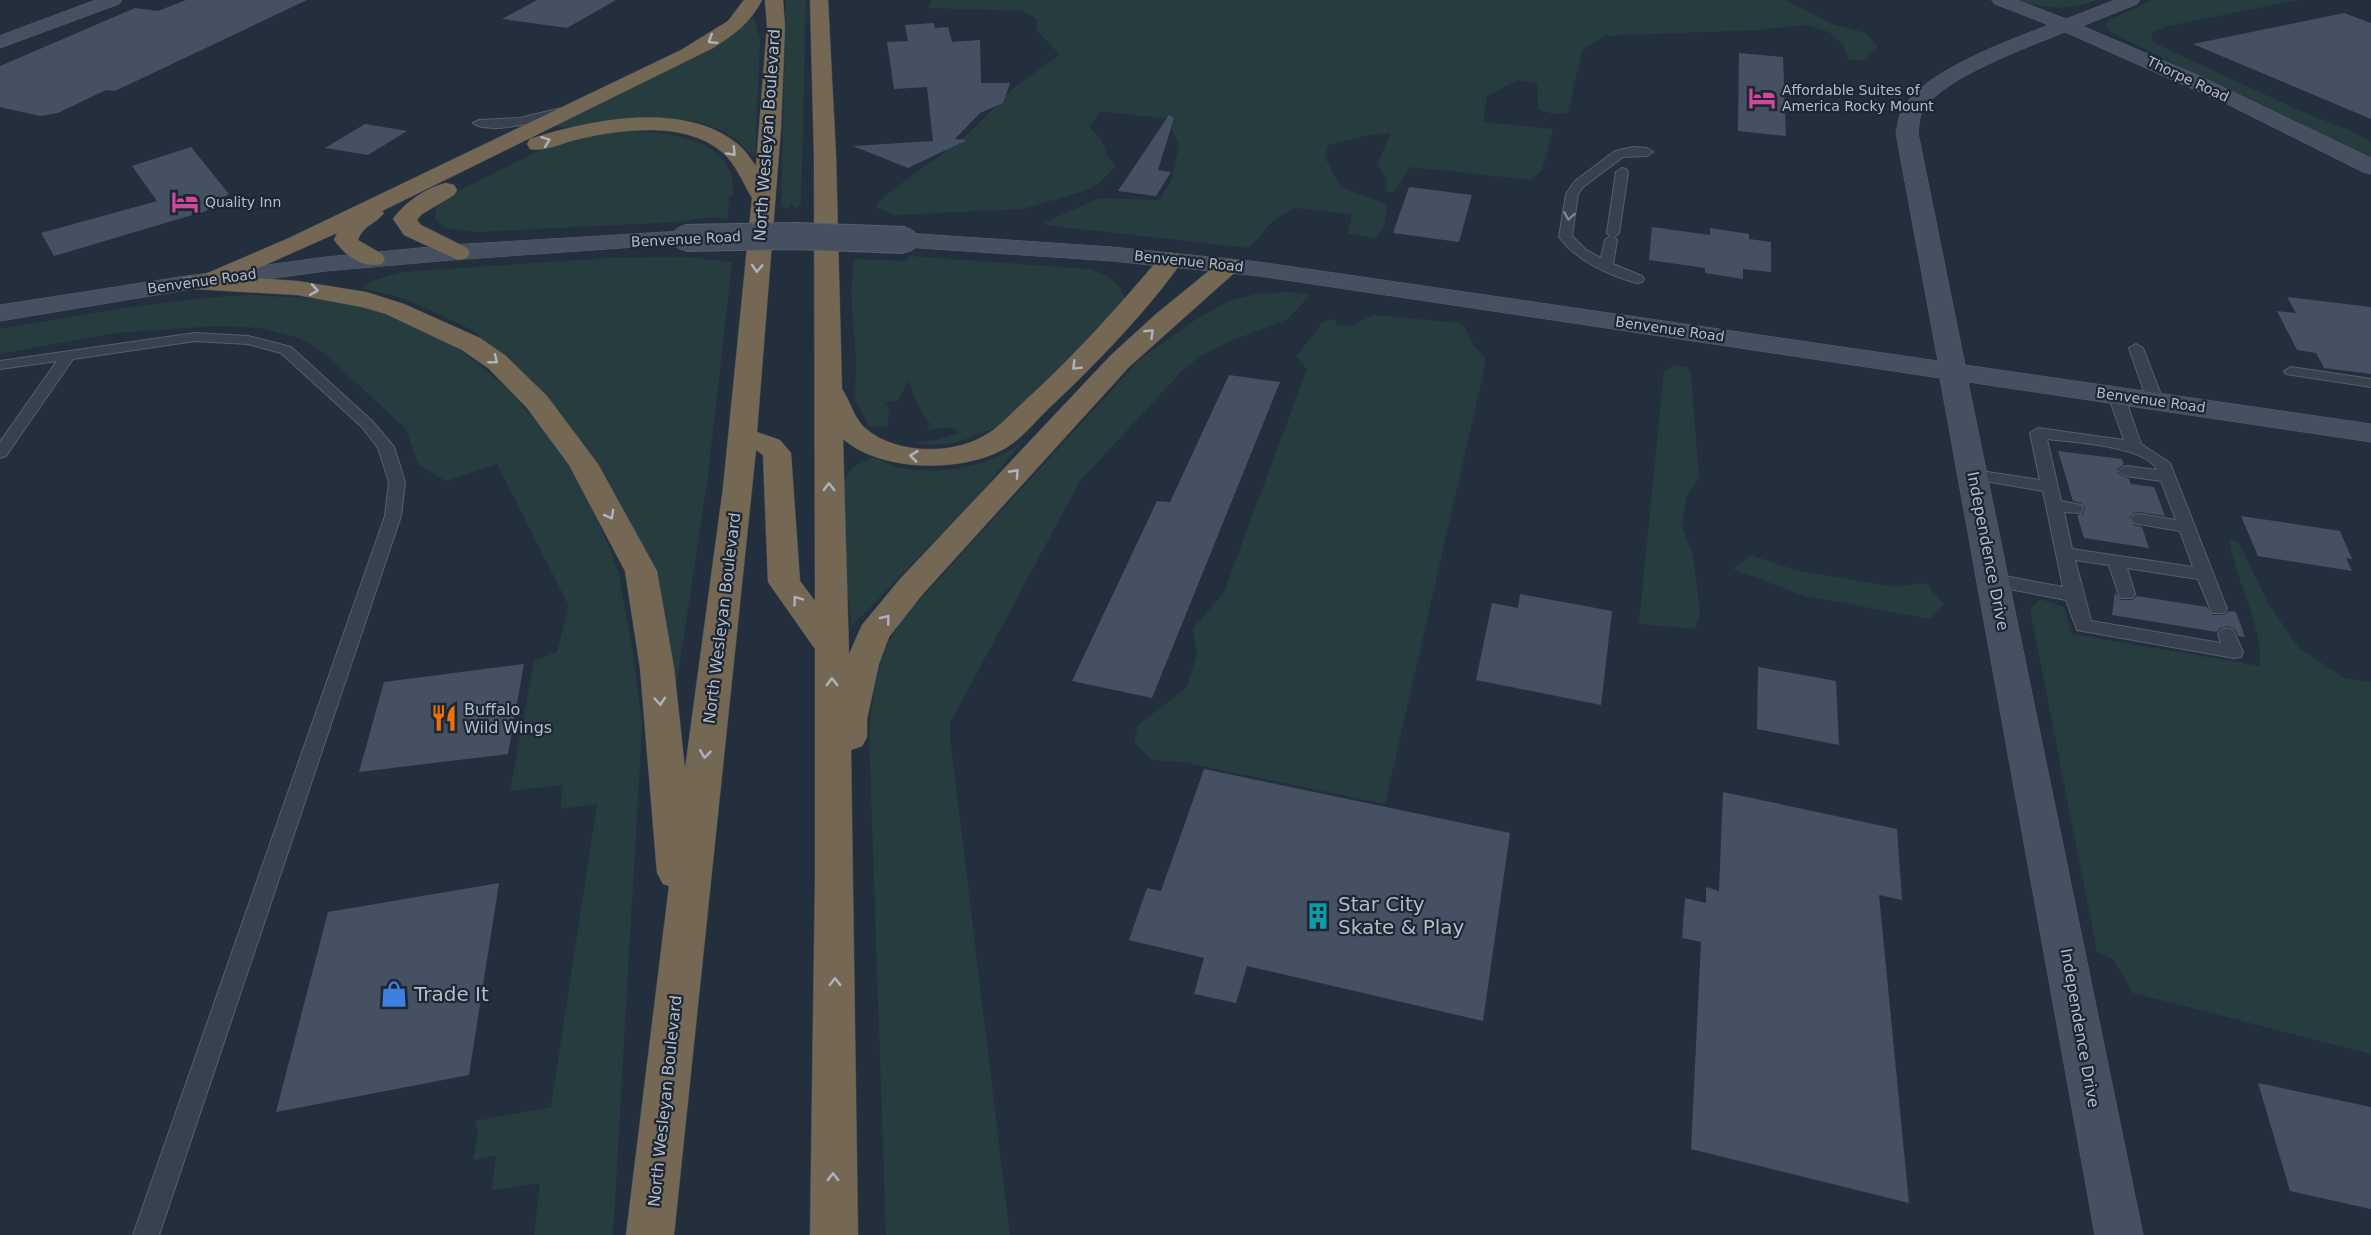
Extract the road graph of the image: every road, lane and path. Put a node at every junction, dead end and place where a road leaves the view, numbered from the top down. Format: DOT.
graph roads {
  1 [pos="79,0"];
  2 [pos="112,0"];
  3 [pos="753,0"];
  4 [pos="774,0"];
  5 [pos="819,0"];
  6 [pos="837,0"];
  7 [pos="2001,0"];
  8 [pos="2131,0"];
  9 [pos="2068,26"];
  10 [pos="0,29"];
  11 [pos="0,42"];
  12 [pos="821,75"];
  13 [pos="1647,152"];
  14 [pos="460,164"];
  15 [pos="2371,167"];
  16 [pos="1622,172"];
  17 [pos="763,197"];
  18 [pos="458,253"];
  19 [pos="373,259"];
  20 [pos="1171,260"];
  21 [pos="1230,266"];
  22 [pos="1606,266"];
  23 [pos="1637,279"];
  24 [pos="203,280"];
  25 [pos="0,314"];
  26 [pos="2136,348"];
  27 [pos="69,354"];
  28 [pos="827,357"];
  29 [pos="0,365"];
  30 [pos="1953,370"];
  31 [pos="2291,371"];
  32 [pos="2371,383"];
  33 [pos="2116,395"];
  34 [pos="2155,400"];
  35 [pos="2371,433"];
  36 [pos="743,437"];
  37 [pos="2134,446"];
  38 [pos="0,453"];
  39 [pos="2126,471"];
  40 [pos="1974,475"];
  41 [pos="2169,477"];
  42 [pos="2051,487"];
  43 [pos="2055,506"];
  44 [pos="2075,509"];
  45 [pos="2139,519"];
  46 [pos="2188,527"];
  47 [pos="2065,553"];
  48 [pos="2116,560"];
  49 [pos="2205,574"];
  50 [pos="1994,580"];
  51 [pos="2126,594"];
  52 [pos="2074,595"];
  53 [pos="2218,609"];
  54 [pos="2227,634"];
  55 [pos="832,648"];
  56 [pos="835,878"];
  57 [pos="682,936"];
  58 [pos="146,1235"];
  59 [pos="650,1235"];
  60 [pos="834,1235"];
  61 [pos="2119,1235"];
  1 -- 10 [label="street"];
  2 -- 11 [label="street"];
  3 -- 14 [label="highway, one-way"];
  4 -- 17 [label="highway, North Wesleyan Boulevard"];
  5 -- 12 [label="highway"];
  6 -- 12 [label="highway"];
  7 -- 9 [label="street, Thorpe Road"];
  8 -- 9 [label="street, Independence Drive"];
  9 -- 15 [label="street, Thorpe Road"];
  9 -- 30 [label="street, Independence Drive"];
  12 -- 28 [label="highway"];
  13 -- 22 [label="lane, one-way"];
  14 -- 19 [label="highway"];
  14 -- 24 [label="highway"];
  16 -- 22 [label="lane"];
  18 -- 17 [label="highway, one-way"];
  17 -- 36 [label="highway, North Wesleyan Boulevard, one-way"];
  18 -- 19 [label="street, Benvenue Road"];
  18 -- 20 [label="street, Benvenue Road, bridge"];
  19 -- 24 [label="street, Benvenue Road"];
  20 -- 21 [label="street, Benvenue Road"];
  20 -- 28 [label="highway, one-way"];
  21 -- 30 [label="street, Benvenue Road"];
  56 -- 21 [label="highway, one-way"];
  22 -- 23 [label="lane"];
  24 -- 25 [label="street, Benvenue Road"];
  24 -- 57 [label="highway, one-way"];
  26 -- 34 [label="lane"];
  27 -- 29 [label="lane"];
  27 -- 38 [label="lane"];
  27 -- 58 [label="lane"];
  55 -- 28 [label="highway, one-way"];
  30 -- 33 [label="street, Benvenue Road"];
  30 -- 40 [label="street, Independence Drive"];
  31 -- 32 [label="lane"];
  33 -- 34 [label="street, Benvenue Road"];
  33 -- 37 [label="lane"];
  34 -- 35 [label="street, Benvenue Road"];
  55 -- 36 [label="highway, one-way"];
  36 -- 57 [label="highway, North Wesleyan Boulevard, one-way"];
  37 -- 41 [label="lane"];
  37 -- 42 [label="lane"];
  39 -- 41 [label="lane"];
  40 -- 42 [label="lane"];
  40 -- 50 [label="street, Independence Drive"];
  41 -- 46 [label="lane"];
  42 -- 43 [label="lane"];
  43 -- 44 [label="lane"];
  43 -- 47 [label="lane"];
  45 -- 46 [label="lane"];
  46 -- 49 [label="lane"];
  47 -- 48 [label="lane"];
  47 -- 52 [label="lane"];
  48 -- 49 [label="lane"];
  48 -- 51 [label="lane"];
  49 -- 53 [label="lane"];
  50 -- 52 [label="lane"];
  50 -- 61 [label="street, Independence Drive"];
  52 -- 54 [label="lane"];
  56 -- 55 [label="highway, one-way"];
  60 -- 56 [label="highway, one-way"];
  57 -- 59 [label="highway, North Wesleyan Boulevard"];
}
